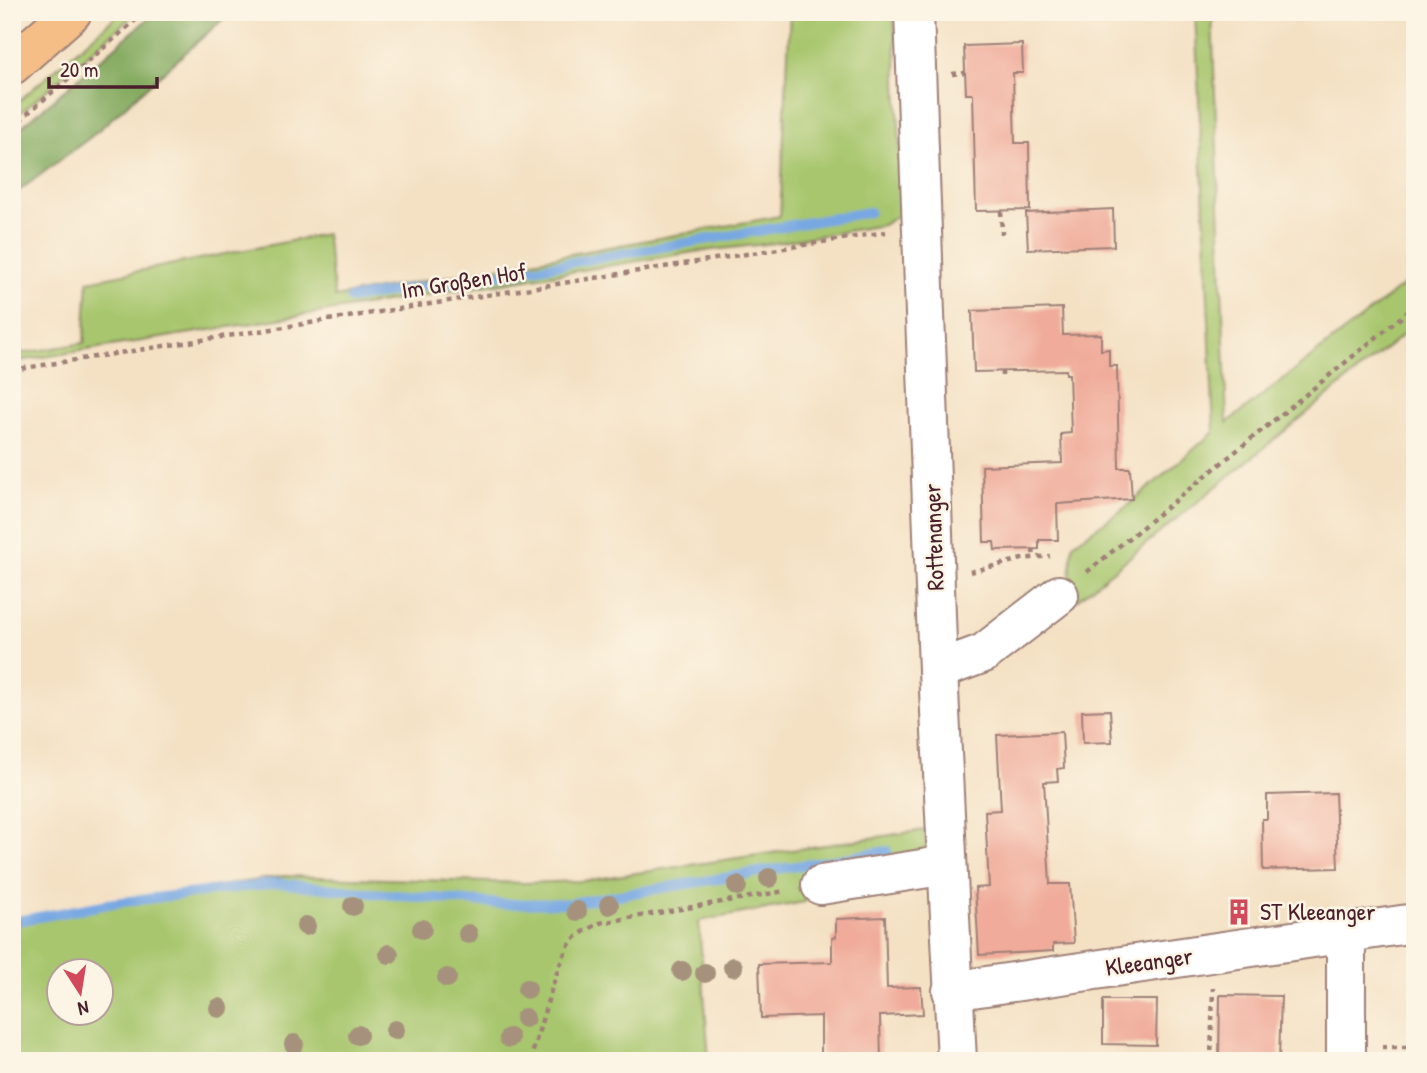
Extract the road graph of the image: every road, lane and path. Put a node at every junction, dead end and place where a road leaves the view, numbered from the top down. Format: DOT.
graph roads {
  1 [pos="72,12"];
  2 [pos="145,12"];
  3 [pos="914,12"];
  4 [pos="12,65"];
  5 [pos="12,127"];
  6 [pos="1001,211"];
  7 [pos="922,226"];
  8 [pos="1002,234"];
  9 [pos="1415,306"];
  10 [pos="12,370"];
  11 [pos="1002,371"];
  12 [pos="1002,381"];
  13 [pos="1033,549"];
  14 [pos="1054,556"];
  15 [pos="1034,558"];
  16 [pos="936,582"];
  17 [pos="1059,595"];
  18 [pos="938,670"];
  19 [pos="947,865"];
  20 [pos="821,885"];
  21 [pos="1415,923"];
  22 [pos="1346,933"];
  23 [pos="1213,953"];
  24 [pos="952,991"];
  25 [pos="530,1061"];
  26 [pos="957,1061"];
  27 [pos="1211,1061"];
  28 [pos="1346,1061"];
  1 -- 4 [label="main road"];
  2 -- 5 [label="path"];
  3 -- 7 [label="street, Rottenanger"];
  6 -- 8 [label="path"];
  7 -- 10 [label="path, Im Großen Hof"];
  7 -- 16 [label="street, Rottenanger"];
  9 -- 17 [label="path"];
  11 -- 12 [label="path"];
  13 -- 15 [label="path"];
  14 -- 15 [label="path"];
  15 -- 16 [label="path"];
  16 -- 18 [label="street, Rottenanger"];
  17 -- 18 [label="street"];
  18 -- 19 [label="street, Rottenanger"];
  19 -- 20 [label="street"];
  19 -- 24 [label="street, Rottenanger"];
  20 -- 25 [label="path"];
  21 -- 22 [label="street, Kleeanger"];
  22 -- 23 [label="street, Kleeanger"];
  22 -- 28 [label="street"];
  23 -- 24 [label="street, Kleeanger"];
  23 -- 27 [label="path"];
  24 -- 26 [label="street, Rottenanger"];
}
